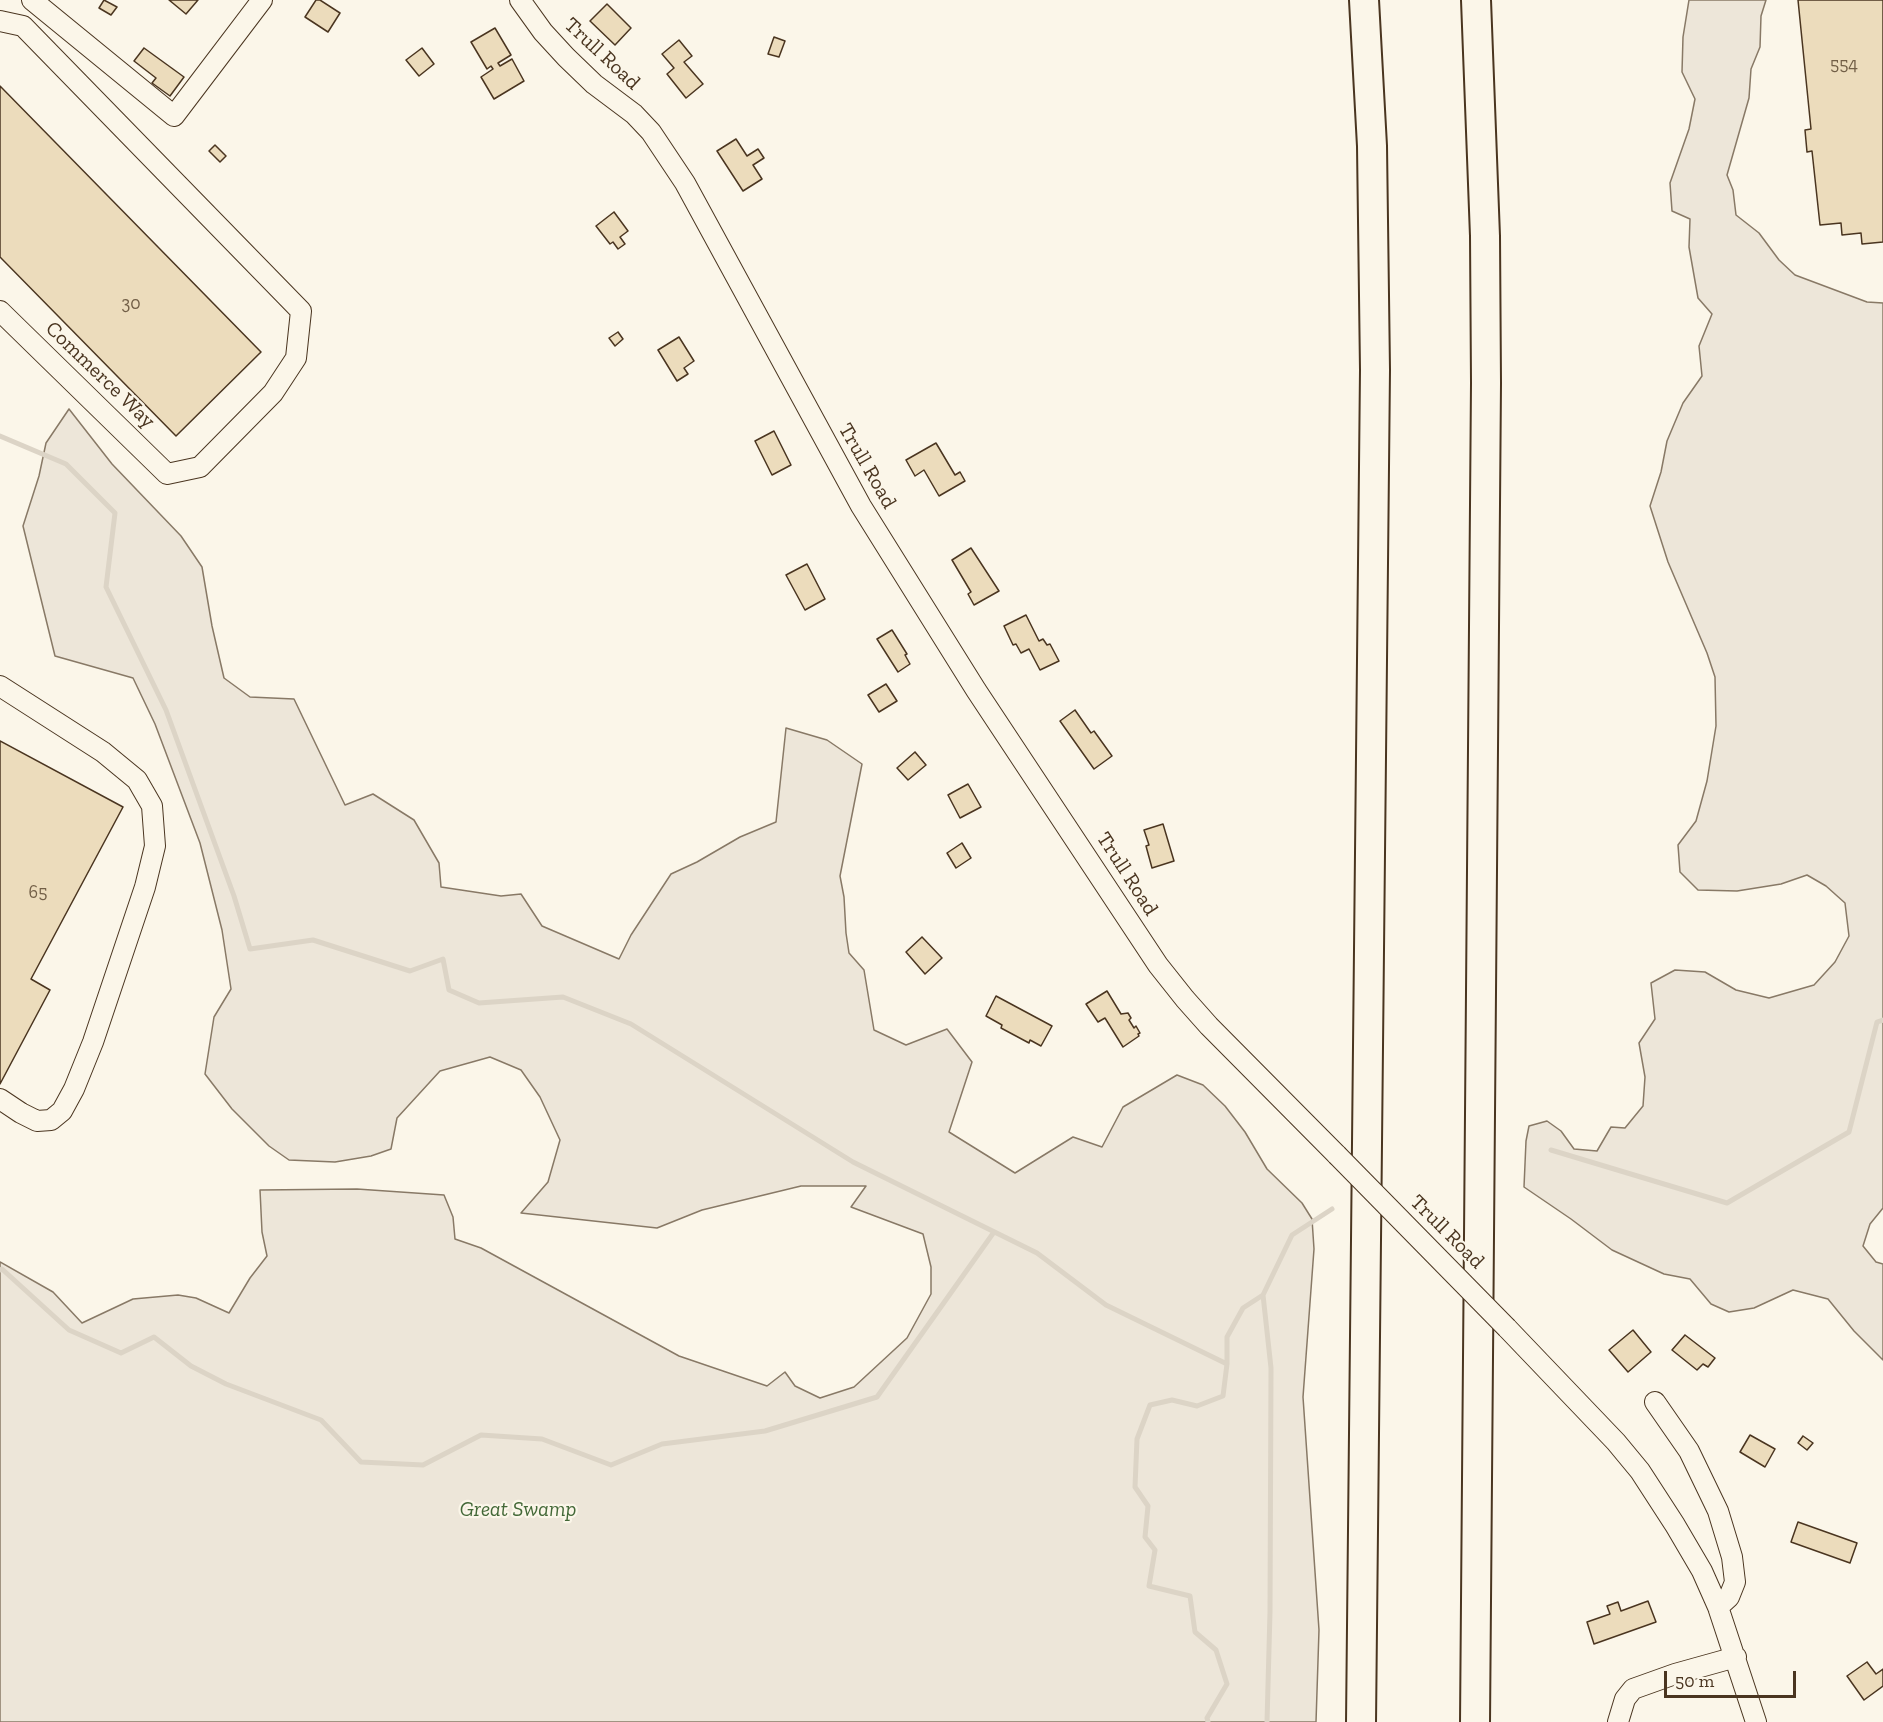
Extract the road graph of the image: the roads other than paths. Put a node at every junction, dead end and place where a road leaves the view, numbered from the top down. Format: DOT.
graph roads {
  1 [pos="33,0"];
  2 [pos="262,0"];
  3 [pos="520,0"];
  4 [pos="1354,0"];
  5 [pos="1364,0"];
  6 [pos="1476,0"];
  7 [pos="0,21"];
  8 [pos="1372,146"];
  9 [pos="0,311"];
  10 [pos="0,686"];
  11 [pos="0,1099"];
  12 [pos="1655,1402"];
  13 [pos="1718,1607"];
  14 [pos="1736,1657"];
  15 [pos="1361,1722"];
  16 [pos="1475,1722"];
  17 [pos="1618,1722"];
  18 [pos="1756,1722"];
  1 -- 2 [label="street"];
  3 -- 13 [label="street, Trull Road, bridge"];
  4 -- 8 [label="highway"];
  5 -- 8 [label="highway"];
  6 -- 16 [label="highway"];
  7 -- 9 [label="street, Commerce Way"];
  8 -- 15 [label="highway"];
  10 -- 11 [label="street"];
  12 -- 13 [label="street"];
  13 -- 14 [label="street, Trull Road"];
  14 -- 17 [label="street"];
  14 -- 18 [label="street, Trull Road"];
}
